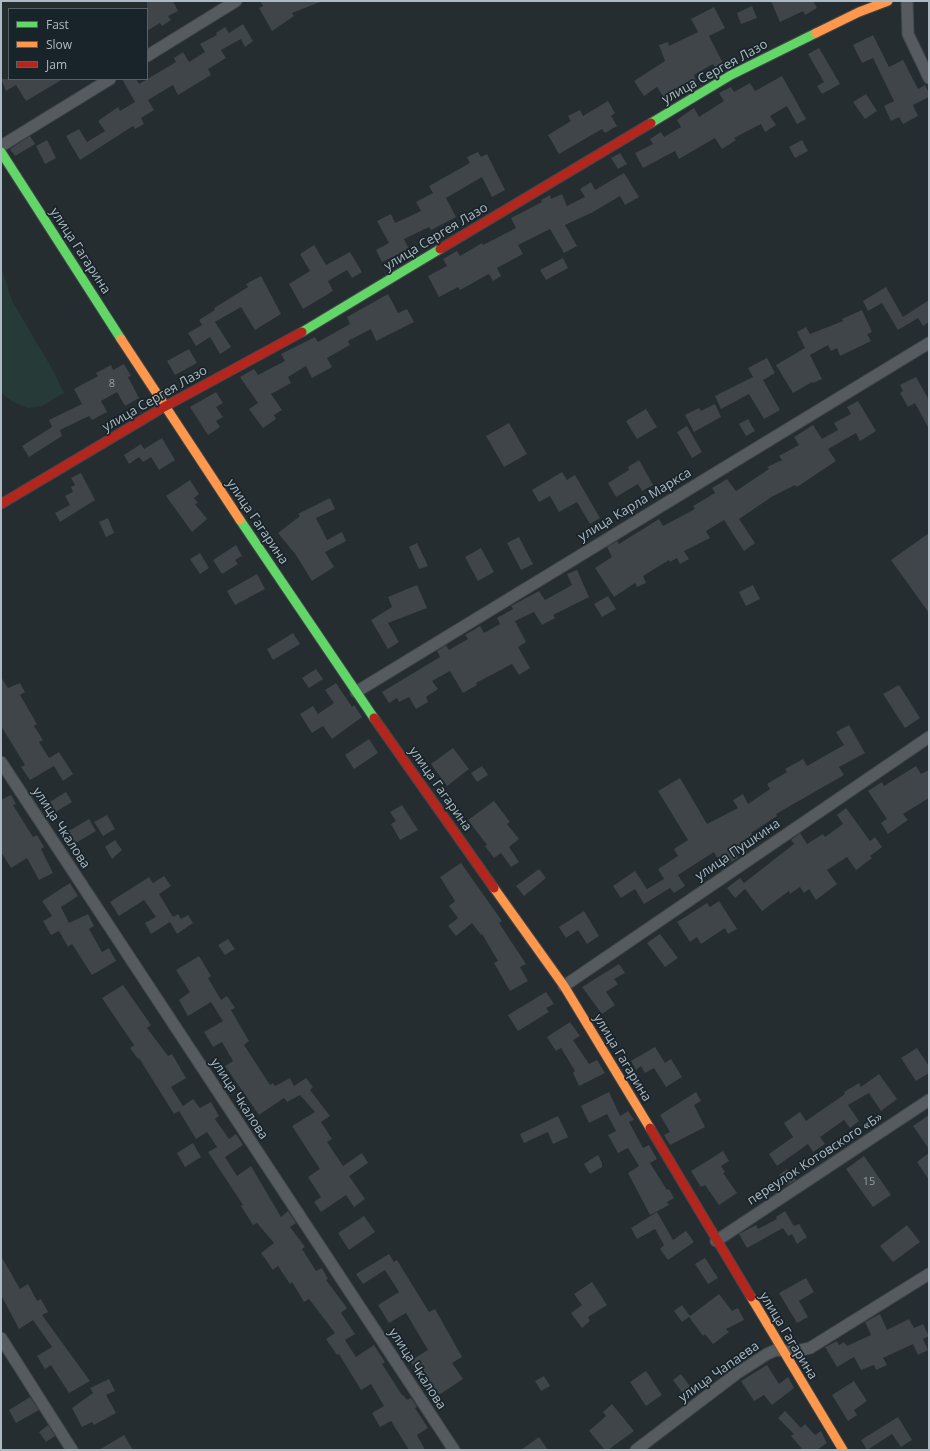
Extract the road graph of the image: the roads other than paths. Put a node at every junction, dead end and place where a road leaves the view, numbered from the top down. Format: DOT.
graph roads {
  1 [pos="236,1"];
  2 [pos="888,1"];
  3 [pos="907,1"];
  4 [pos="148,55"];
  5 [pos="929,78"];
  6 [pos="108,80"];
  7 [pos="1,146"];
  8 [pos="1,152"];
  9 [pos="929,343"];
  10 [pos="164,407"];
  11 [pos="1,504"];
  12 [pos="356,692"];
  13 [pos="929,737"];
  14 [pos="1,762"];
  15 [pos="564,986"];
  16 [pos="929,1100"];
  17 [pos="716,1241"];
  18 [pos="929,1274"];
  19 [pos="1,1338"];
  20 [pos="784,1350"];
  21 [pos="72,1450"];
  22 [pos="454,1450"];
  23 [pos="636,1450"];
  24 [pos="843,1450"];
  1 -- 4 [label="street"];
  2 -- 10 [label="street, улица Сергея Лазо"];
  3 -- 5 [label="street"];
  6 -- 7 [label="street"];
  8 -- 10 [label="street, улица Гагарина"];
  9 -- 12 [label="street, улица Карла Маркса"];
  10 -- 11 [label="street, улица Сергея Лазо"];
  10 -- 12 [label="street, улица Гагарина"];
  12 -- 15 [label="street, улица Гагарина"];
  13 -- 15 [label="street, улица Пушкина"];
  14 -- 22 [label="street, улица Чкалова"];
  15 -- 17 [label="street, улица Гагарина"];
  16 -- 17 [label="street, переулок Котовского «Б»"];
  17 -- 20 [label="street, улица Гагарина"];
  18 -- 20 [label="street, улица Чапаева"];
  19 -- 21 [label="street"];
  20 -- 23 [label="street, улица Чапаева"];
  20 -- 24 [label="street, улица Гагарина"];
}
